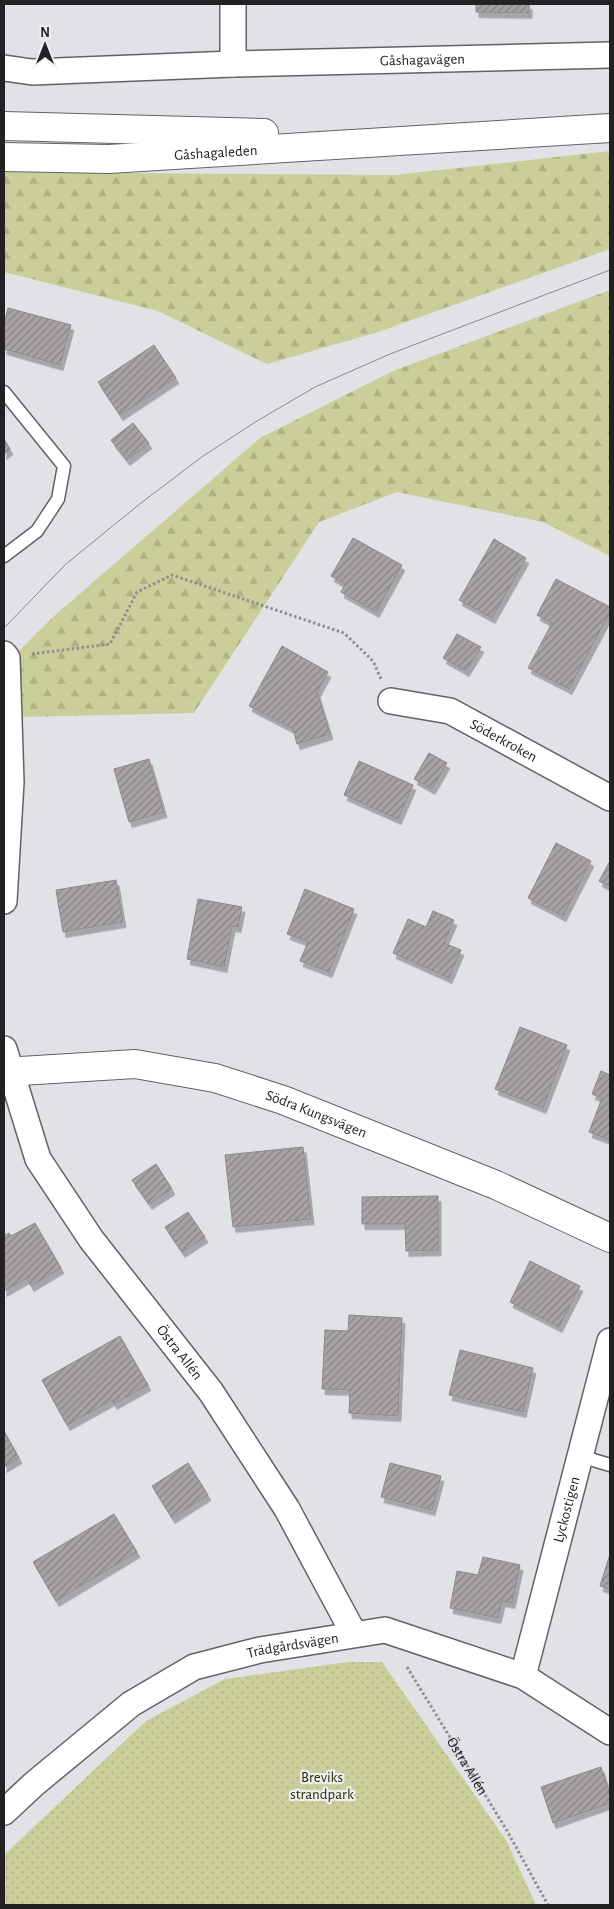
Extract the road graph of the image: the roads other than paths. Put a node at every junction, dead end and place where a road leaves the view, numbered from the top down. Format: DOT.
graph roads {
  1 [pos="233,4"];
  2 [pos="610,56"];
  3 [pos="234,64"];
  4 [pos="4,68"];
  5 [pos="4,126"];
  6 [pos="610,128"];
  7 [pos="428,139"];
  8 [pos="4,157"];
  9 [pos="4,392"];
  10 [pos="4,556"];
  11 [pos="5,656"];
  12 [pos="391,702"];
  13 [pos="610,798"];
  14 [pos="4,901"];
  15 [pos="6,1064"];
  16 [pos="610,1238"];
  17 [pos="610,1341"];
  18 [pos="580,1456"];
  19 [pos="610,1466"];
  20 [pos="354,1634"];
  21 [pos="523,1676"];
  22 [pos="610,1732"];
  23 [pos="4,1812"];
  1 -- 3 [label="street"];
  2 -- 3 [label="street, Gåshagavägen"];
  3 -- 4 [label="street, Gåshagavägen"];
  5 -- 7 [label="main road, Gåshagaleden"];
  6 -- 7 [label="main road, Gåshagaleden"];
  7 -- 8 [label="main road, Gåshagaleden"];
  9 -- 10 [label="lane"];
  11 -- 14 [label="street"];
  12 -- 13 [label="street, Söderkroken"];
  15 -- 16 [label="main road, Södra Kungsvägen"];
  15 -- 20 [label="street, Östra Allén"];
  17 -- 18 [label="street, Lyckostigen"];
  18 -- 19 [label="lane"];
  18 -- 21 [label="street, Lyckostigen"];
  20 -- 21 [label="street, Trädgårdsvägen"];
  20 -- 23 [label="street, Trädgårdsvägen"];
  21 -- 22 [label="street, Trädgårdsvägen"];
}
